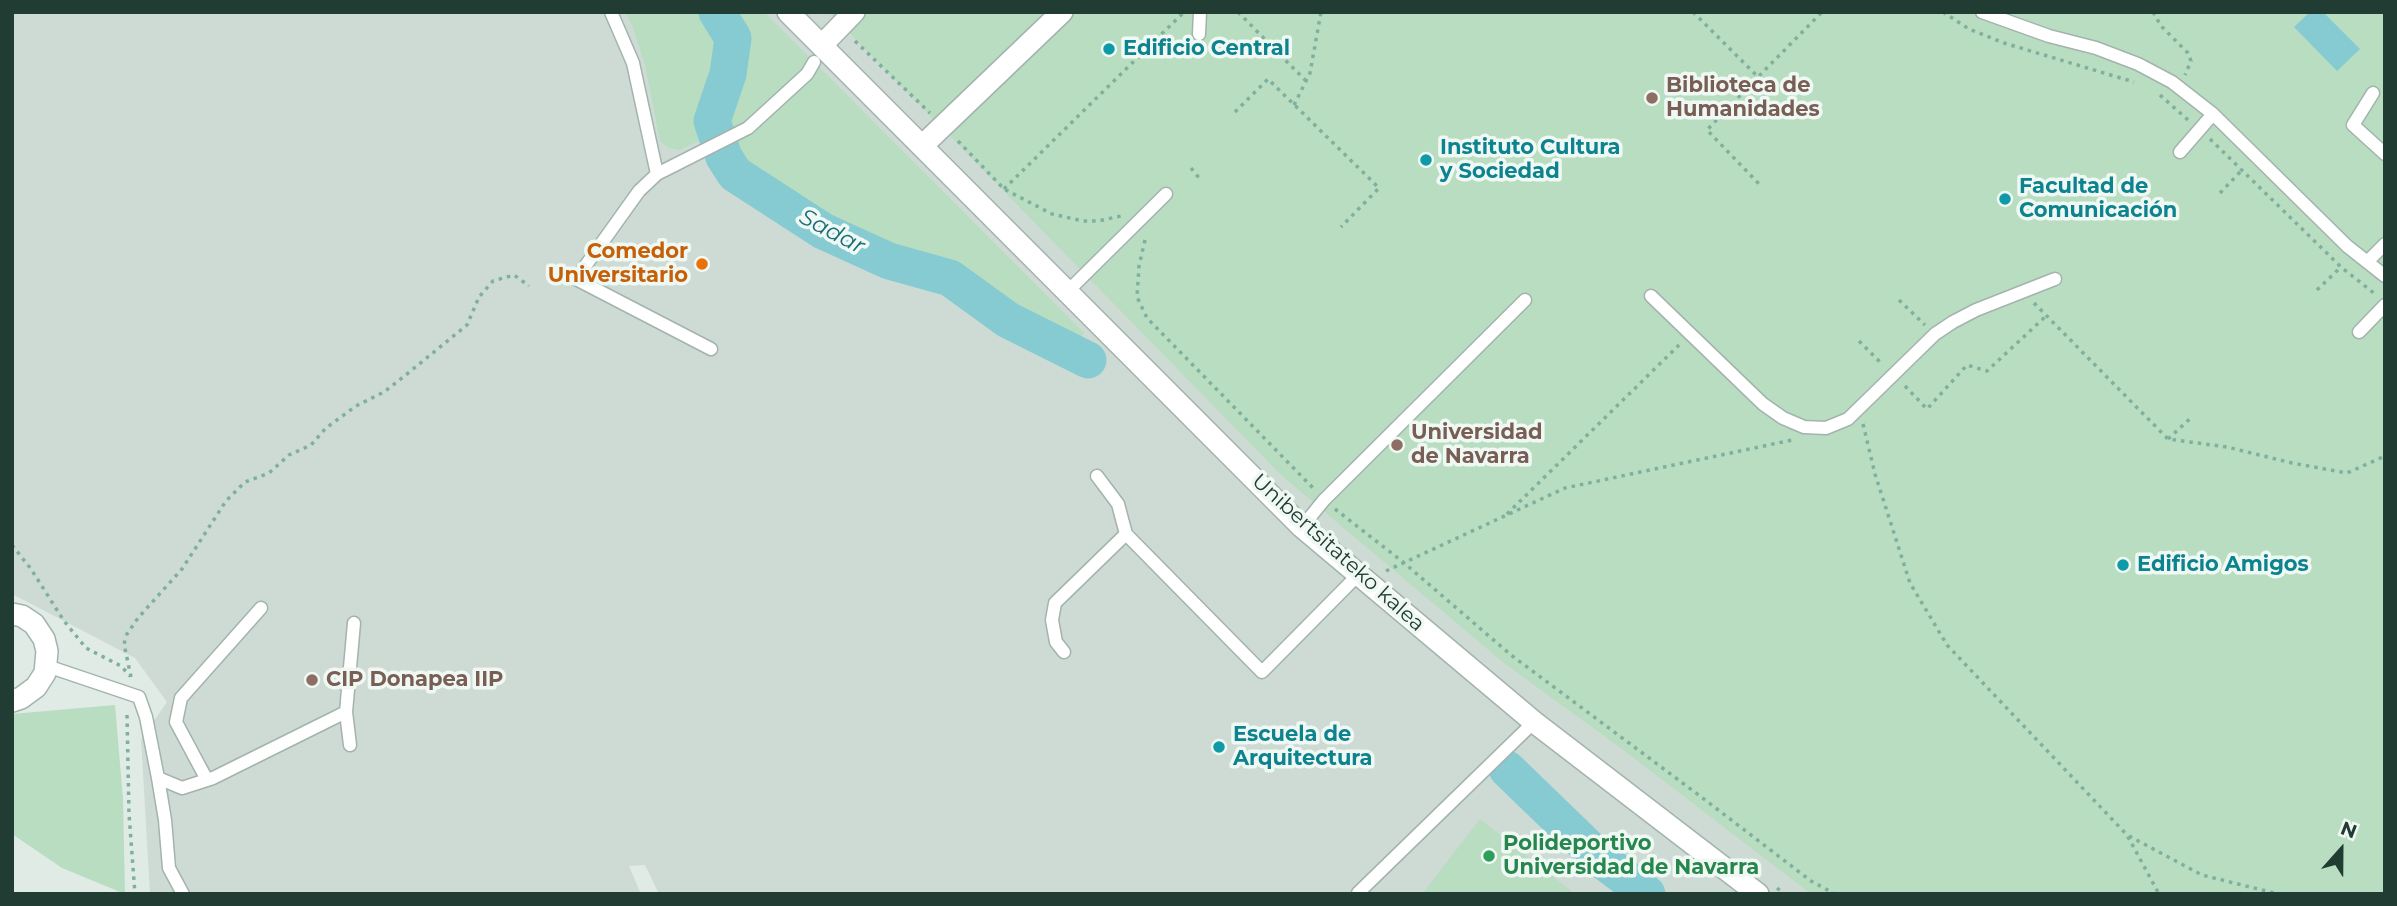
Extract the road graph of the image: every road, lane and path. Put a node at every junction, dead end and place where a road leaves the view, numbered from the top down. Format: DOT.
graph roads {
  1 [pos="611,12"];
  2 [pos="788,12"];
  3 [pos="1062,12"];
  4 [pos="1184,12"];
  5 [pos="1200,12"];
  6 [pos="1238,12"];
  7 [pos="1321,12"];
  8 [pos="1693,12"];
  9 [pos="1822,12"];
  10 [pos="1982,12"];
  11 [pos="2153,12"];
  12 [pos="847,19"];
  13 [pos="1199,34"];
  14 [pos="818,54"];
  15 [pos="1758,77"];
  16 [pos="1307,82"];
  17 [pos="2185,91"];
  18 [pos="2373,93"];
  19 [pos="1294,105"];
  20 [pos="1235,113"];
  21 [pos="2213,114"];
  22 [pos="943,126"];
  23 [pos="922,146"];
  24 [pos="2180,152"];
  25 [pos="2385,154"];
  26 [pos="1191,168"];
  27 [pos="2242,170"];
  28 [pos="657,174"];
  29 [pos="1200,179"];
  30 [pos="1761,186"];
  31 [pos="1004,189"];
  32 [pos="2220,192"];
  33 [pos="1167,194"];
  34 [pos="1157,204"];
  35 [pos="1341,227"];
  36 [pos="2385,244"];
  37 [pos="2367,262"];
  38 [pos="2341,267"];
  39 [pos="2385,276"];
  40 [pos="2055,279"];
  41 [pos="530,286"];
  42 [pos="2317,290"];
  43 [pos="2023,291"];
  44 [pos="1068,292"];
  45 [pos="1651,296"];
  46 [pos="1525,300"];
  47 [pos="1899,300"];
  48 [pos="2385,305"];
  49 [pos="2047,315"];
  50 [pos="2359,332"];
  51 [pos="1690,334"];
  52 [pos="1935,334"];
  53 [pos="710,349"];
  54 [pos="1859,408"];
  55 [pos="1927,409"];
  56 [pos="2193,416"];
  57 [pos="1826,428"];
  58 [pos="2168,439"];
  59 [pos="2385,456"];
  60 [pos="1097,476"];
  61 [pos="1324,500"];
  62 [pos="1504,517"];
  63 [pos="1302,527"];
  64 [pos="1126,534"];
  65 [pos="12,545"];
  66 [pos="1403,562"];
  67 [pos="1368,575"];
  68 [pos="261,608"];
  69 [pos="12,614"];
  70 [pos="354,623"];
  71 [pos="1064,652"];
  72 [pos="47,666"];
  73 [pos="131,677"];
  74 [pos="139,685"];
  75 [pos="124,692"];
  76 [pos="12,701"];
  77 [pos="346,712"];
  78 [pos="1534,722"];
  79 [pos="350,745"];
  80 [pos="158,778"];
  81 [pos="207,780"];
  82 [pos="2127,835"];
  83 [pos="1357,893"];
  84 [pos="135,894"];
  85 [pos="183,894"];
  86 [pos="1758,894"];
  87 [pos="1835,894"];
  88 [pos="2159,894"];
  89 [pos="2278,894"];
  1 -- 28 [label="lane"];
  2 -- 14 [label="street, Unibertsitateko kalea"];
  3 -- 22 [label="street"];
  4 -- 31 [label="path"];
  5 -- 13 [label="lane"];
  6 -- 16 [label="path"];
  7 -- 16 [label="path"];
  8 -- 15 [label="path"];
  9 -- 15 [label="path"];
  10 -- 17 [label="lane"];
  11 -- 17 [label="path"];
  12 -- 14 [label="street"];
  12 -- 22 [label="path"];
  14 -- 23 [label="street, Unibertsitateko kalea"];
  14 -- 28 [label="lane"];
  15 -- 30 [label="path"];
  16 -- 19 [label="path"];
  17 -- 21 [label="lane"];
  18 -- 25 [label="lane"];
  19 -- 20 [label="path"];
  19 -- 35 [label="path"];
  21 -- 24 [label="lane"];
  21 -- 37 [label="lane"];
  22 -- 23 [label="street"];
  22 -- 31 [label="path"];
  23 -- 44 [label="street, Unibertsitateko kalea"];
  26 -- 29 [label="path"];
  27 -- 32 [label="path"];
  28 -- 53 [label="lane"];
  31 -- 34 [label="path"];
  33 -- 34 [label="lane"];
  34 -- 44 [label="lane"];
  34 -- 61 [label="path"];
  36 -- 37 [label="lane"];
  37 -- 39 [label="lane"];
  38 -- 42 [label="path"];
  40 -- 43 [label="lane"];
  41 -- 73 [label="path"];
  43 -- 49 [label="path"];
  43 -- 52 [label="lane"];
  44 -- 63 [label="street, Unibertsitateko kalea"];
  45 -- 51 [label="lane"];
  46 -- 61 [label="lane"];
  47 -- 52 [label="path"];
  48 -- 50 [label="lane"];
  49 -- 55 [label="path"];
  49 -- 58 [label="path"];
  51 -- 57 [label="lane"];
  51 -- 62 [label="path"];
  52 -- 54 [label="lane"];
  54 -- 57 [label="lane"];
  54 -- 82 [label="path"];
  56 -- 58 [label="path"];
  57 -- 62 [label="path"];
  58 -- 59 [label="path"];
  60 -- 64 [label="lane"];
  61 -- 63 [label="lane"];
  61 -- 66 [label="path"];
  62 -- 66 [label="path"];
  63 -- 67 [label="street, Unibertsitateko kalea"];
  64 -- 67 [label="lane"];
  64 -- 71 [label="lane"];
  65 -- 73 [label="path"];
  66 -- 67 [label="path"];
  66 -- 87 [label="path"];
  67 -- 78 [label="street, Unibertsitateko kalea"];
  68 -- 81 [label="lane"];
  69 -- 72 [label="street"];
  70 -- 77 [label="lane"];
  72 -- 75 [label="lane"];
  72 -- 76 [label="street"];
  73 -- 74 [label="path"];
  75 -- 80 [label="lane"];
  75 -- 84 [label="path"];
  77 -- 79 [label="lane"];
  77 -- 81 [label="lane"];
  78 -- 83 [label="lane"];
  78 -- 86 [label="street, Unibertsitateko kalea"];
  80 -- 81 [label="lane"];
  80 -- 85 [label="lane"];
  82 -- 88 [label="path"];
  82 -- 89 [label="path"];
}
